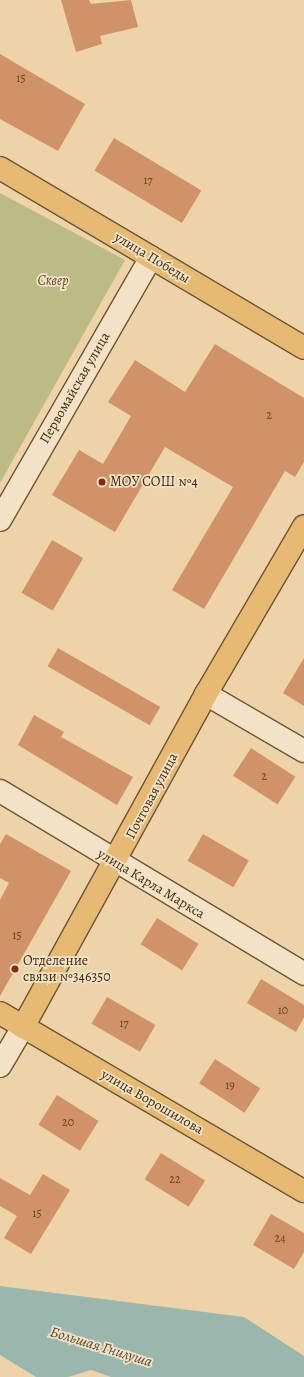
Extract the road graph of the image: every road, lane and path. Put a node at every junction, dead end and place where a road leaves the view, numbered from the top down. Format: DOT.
graph roads {
  1 [pos="0,168"];
  2 [pos="151,257"];
  3 [pos="304,348"];
  4 [pos="0,520"];
  5 [pos="304,526"];
  6 [pos="206,694"];
  7 [pos="304,751"];
  8 [pos="0,791"];
  9 [pos="116,864"];
  10 [pos="304,974"];
  11 [pos="0,1013"];
  12 [pos="23,1028"];
  13 [pos="0,1066"];
  14 [pos="304,1191"];
  1 -- 2 [label="main road, улица Победы"];
  2 -- 3 [label="main road, улица Победы"];
  2 -- 4 [label="street, Первомайская улица"];
  5 -- 6 [label="main road, Почтовая улица"];
  6 -- 7 [label="street"];
  6 -- 9 [label="main road, Почтовая улица"];
  8 -- 9 [label="street, улица Карла Маркса"];
  9 -- 10 [label="street, улица Карла Маркса"];
  9 -- 12 [label="main road, Почтовая улица"];
  11 -- 12 [label="main road, улица Ворошилова"];
  12 -- 13 [label="street, Почтовая улица"];
  12 -- 14 [label="main road, улица Ворошилова"];
}
